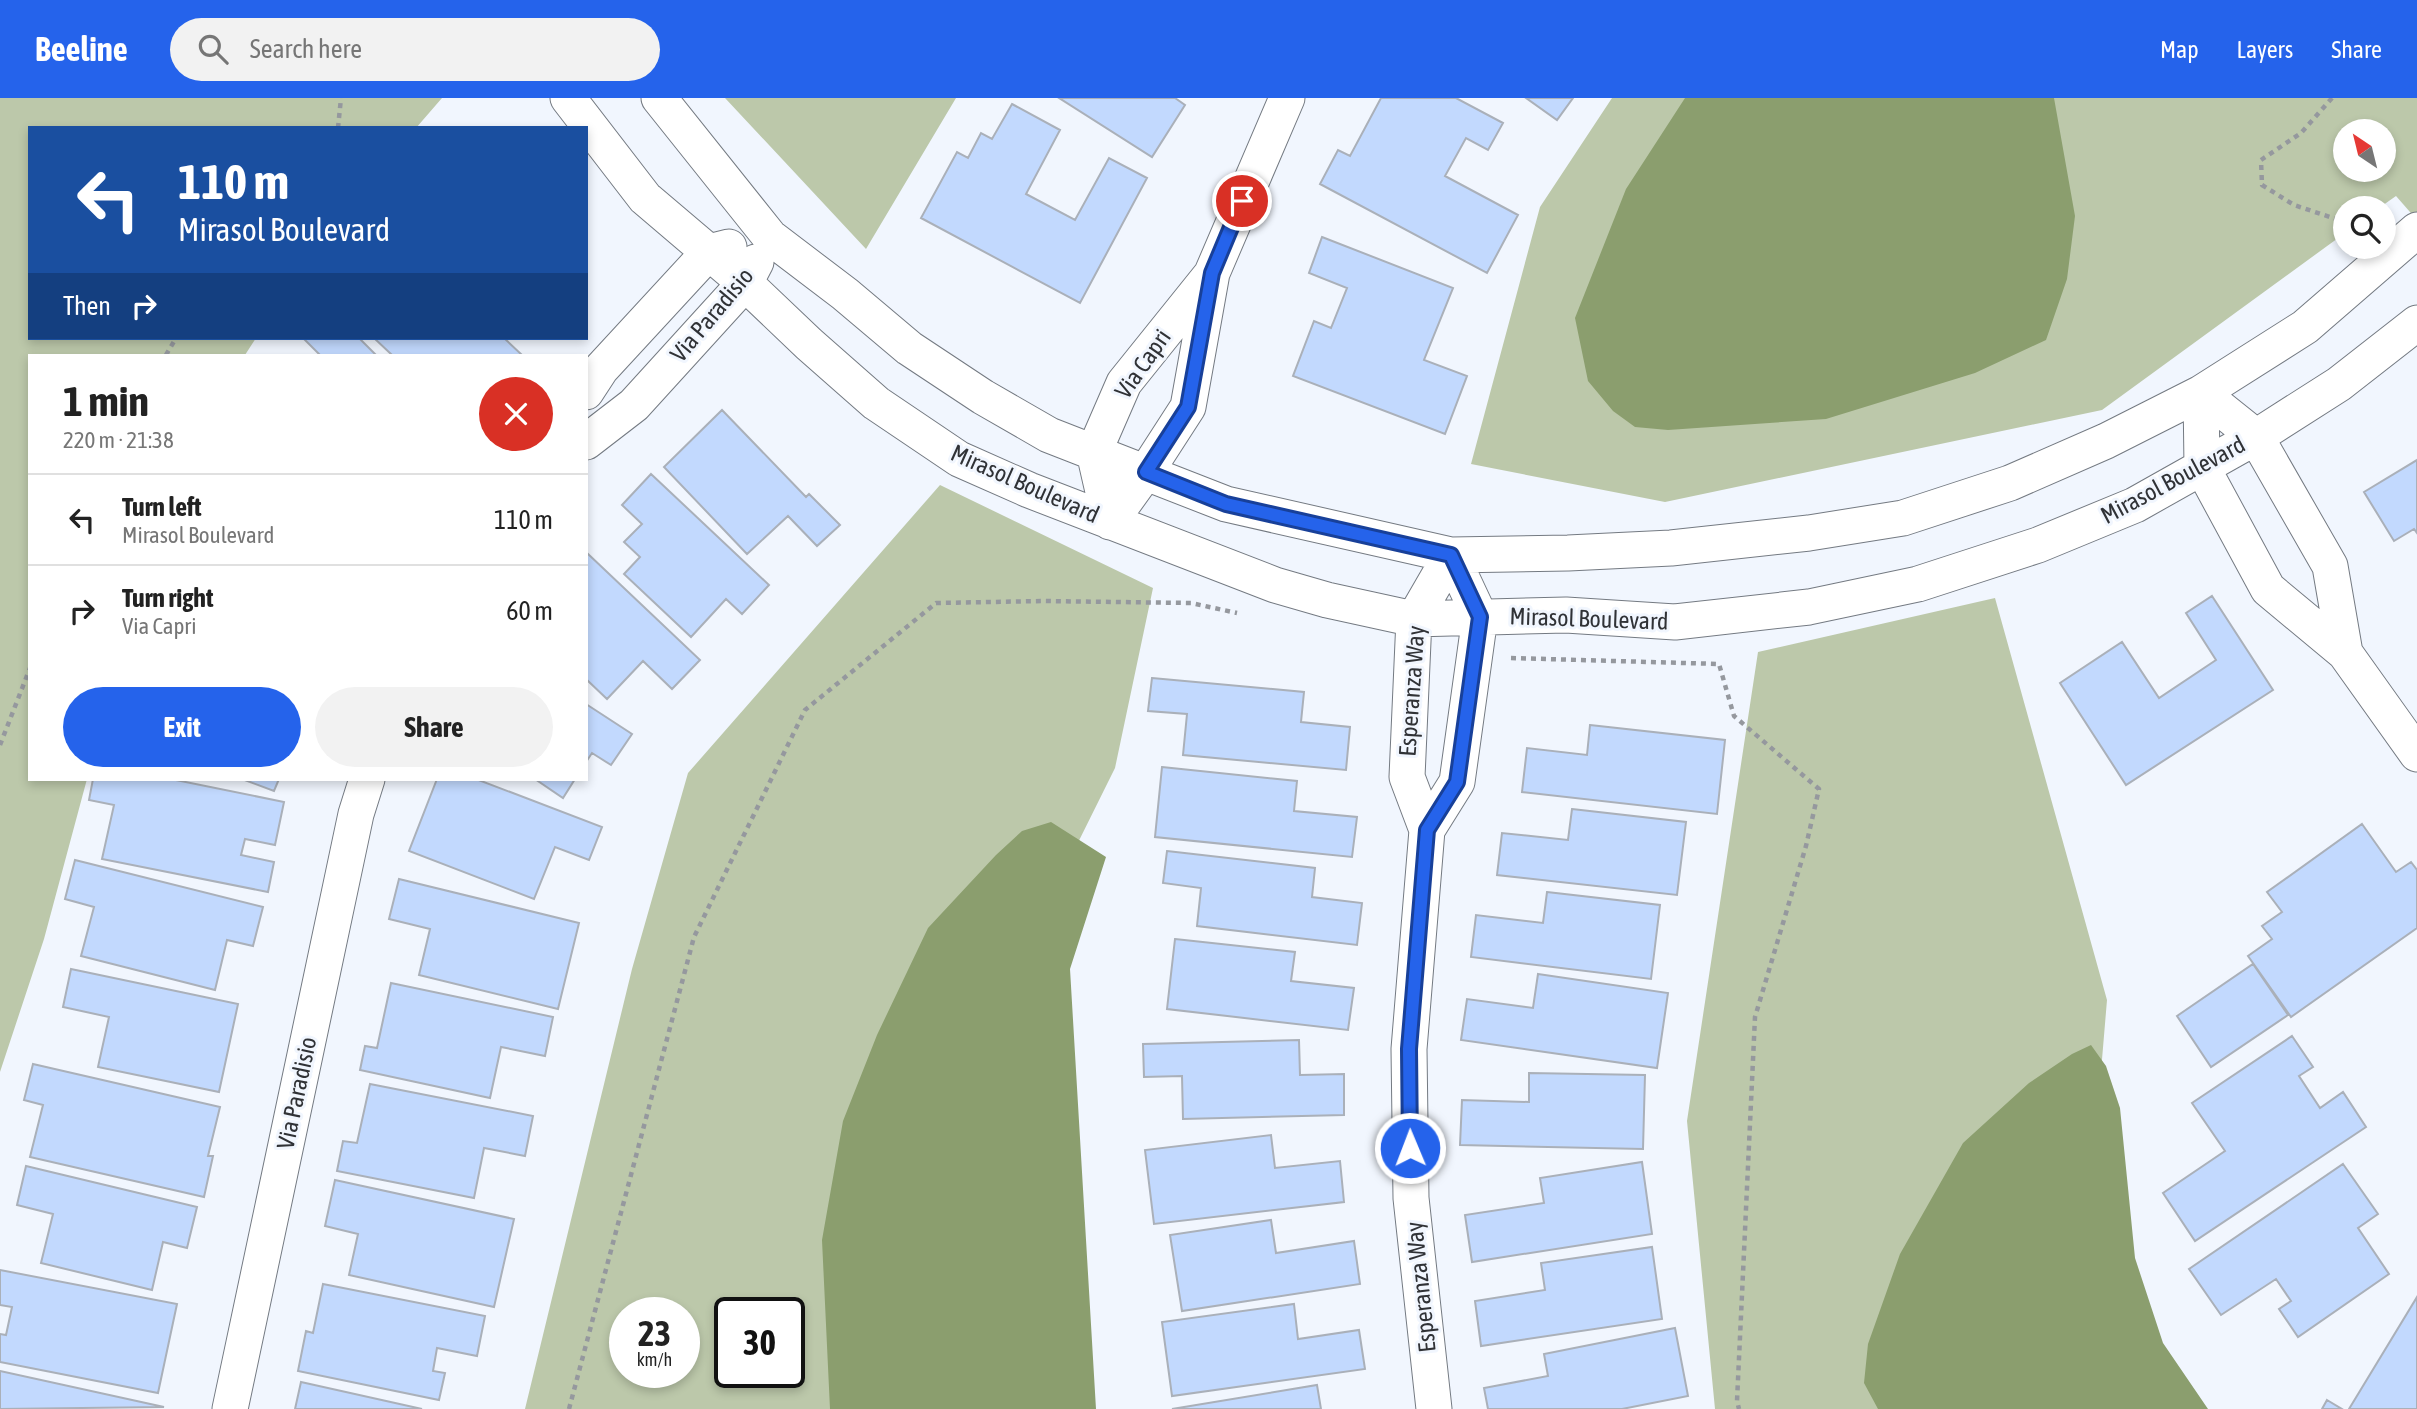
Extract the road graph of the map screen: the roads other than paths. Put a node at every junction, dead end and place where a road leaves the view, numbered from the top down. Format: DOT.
graph roads {
  1 [pos="568,98"];
  2 [pos="659,98"];
  3 [pos="1287,98"];
  4 [pos="2417,230"];
  5 [pos="770,237"];
  6 [pos="709,252"];
  7 [pos="1212,273"];
  8 [pos="745,283"];
  9 [pos="2417,323"];
  10 [pos="588,389"];
  11 [pos="2201,393"];
  12 [pos="2256,437"];
  13 [pos="588,440"];
  14 [pos="1094,452"];
  15 [pos="2202,467"];
  16 [pos="1146,472"];
  17 [pos="1110,522"];
  18 [pos="1451,555"];
  19 [pos="1480,617"];
  20 [pos="1414,619"];
  21 [pos="2346,653"];
  22 [pos="2417,754"];
  23 [pos="365,781"];
  24 [pos="1427,830"];
  25 [pos="230,1409"];
  26 [pos="1434,1409"];
  1 -- 6 [label="street, Mirasol Boulevard"];
  2 -- 5 [label="street"];
  3 -- 7 [label="street, Via Capri"];
  4 -- 11 [label="street"];
  5 -- 6 [label="street, Via Paradisio"];
  5 -- 8 [label="street, Via Paradisio"];
  5 -- 14 [label="street"];
  6 -- 8 [label="street, Mirasol Boulevard"];
  6 -- 10 [label="street, Via Paradisio"];
  7 -- 14 [label="street, Via Capri"];
  7 -- 16 [label="street, Via Capri"];
  8 -- 13 [label="street, Via Paradisio"];
  8 -- 17 [label="street, Mirasol Boulevard"];
  9 -- 12 [label="street, Mirasol Boulevard"];
  11 -- 12 [label="street"];
  11 -- 15 [label="street"];
  11 -- 18 [label="street"];
  12 -- 15 [label="street, Mirasol Boulevard"];
  12 -- 21 [label="street"];
  14 -- 16 [label="street"];
  14 -- 17 [label="street"];
  15 -- 19 [label="street, Mirasol Boulevard"];
  15 -- 21 [label="street"];
  16 -- 17 [label="street, Via Capri"];
  16 -- 18 [label="street"];
  17 -- 20 [label="street, Mirasol Boulevard"];
  18 -- 19 [label="street"];
  18 -- 20 [label="street, Esperanza Way"];
  19 -- 20 [label="street, Mirasol Boulevard"];
  19 -- 24 [label="street, Esperanza Way"];
  20 -- 24 [label="street, Esperanza Way"];
  21 -- 22 [label="street"];
  23 -- 25 [label="street, Via Paradisio"];
  24 -- 26 [label="street, Esperanza Way"];
}
